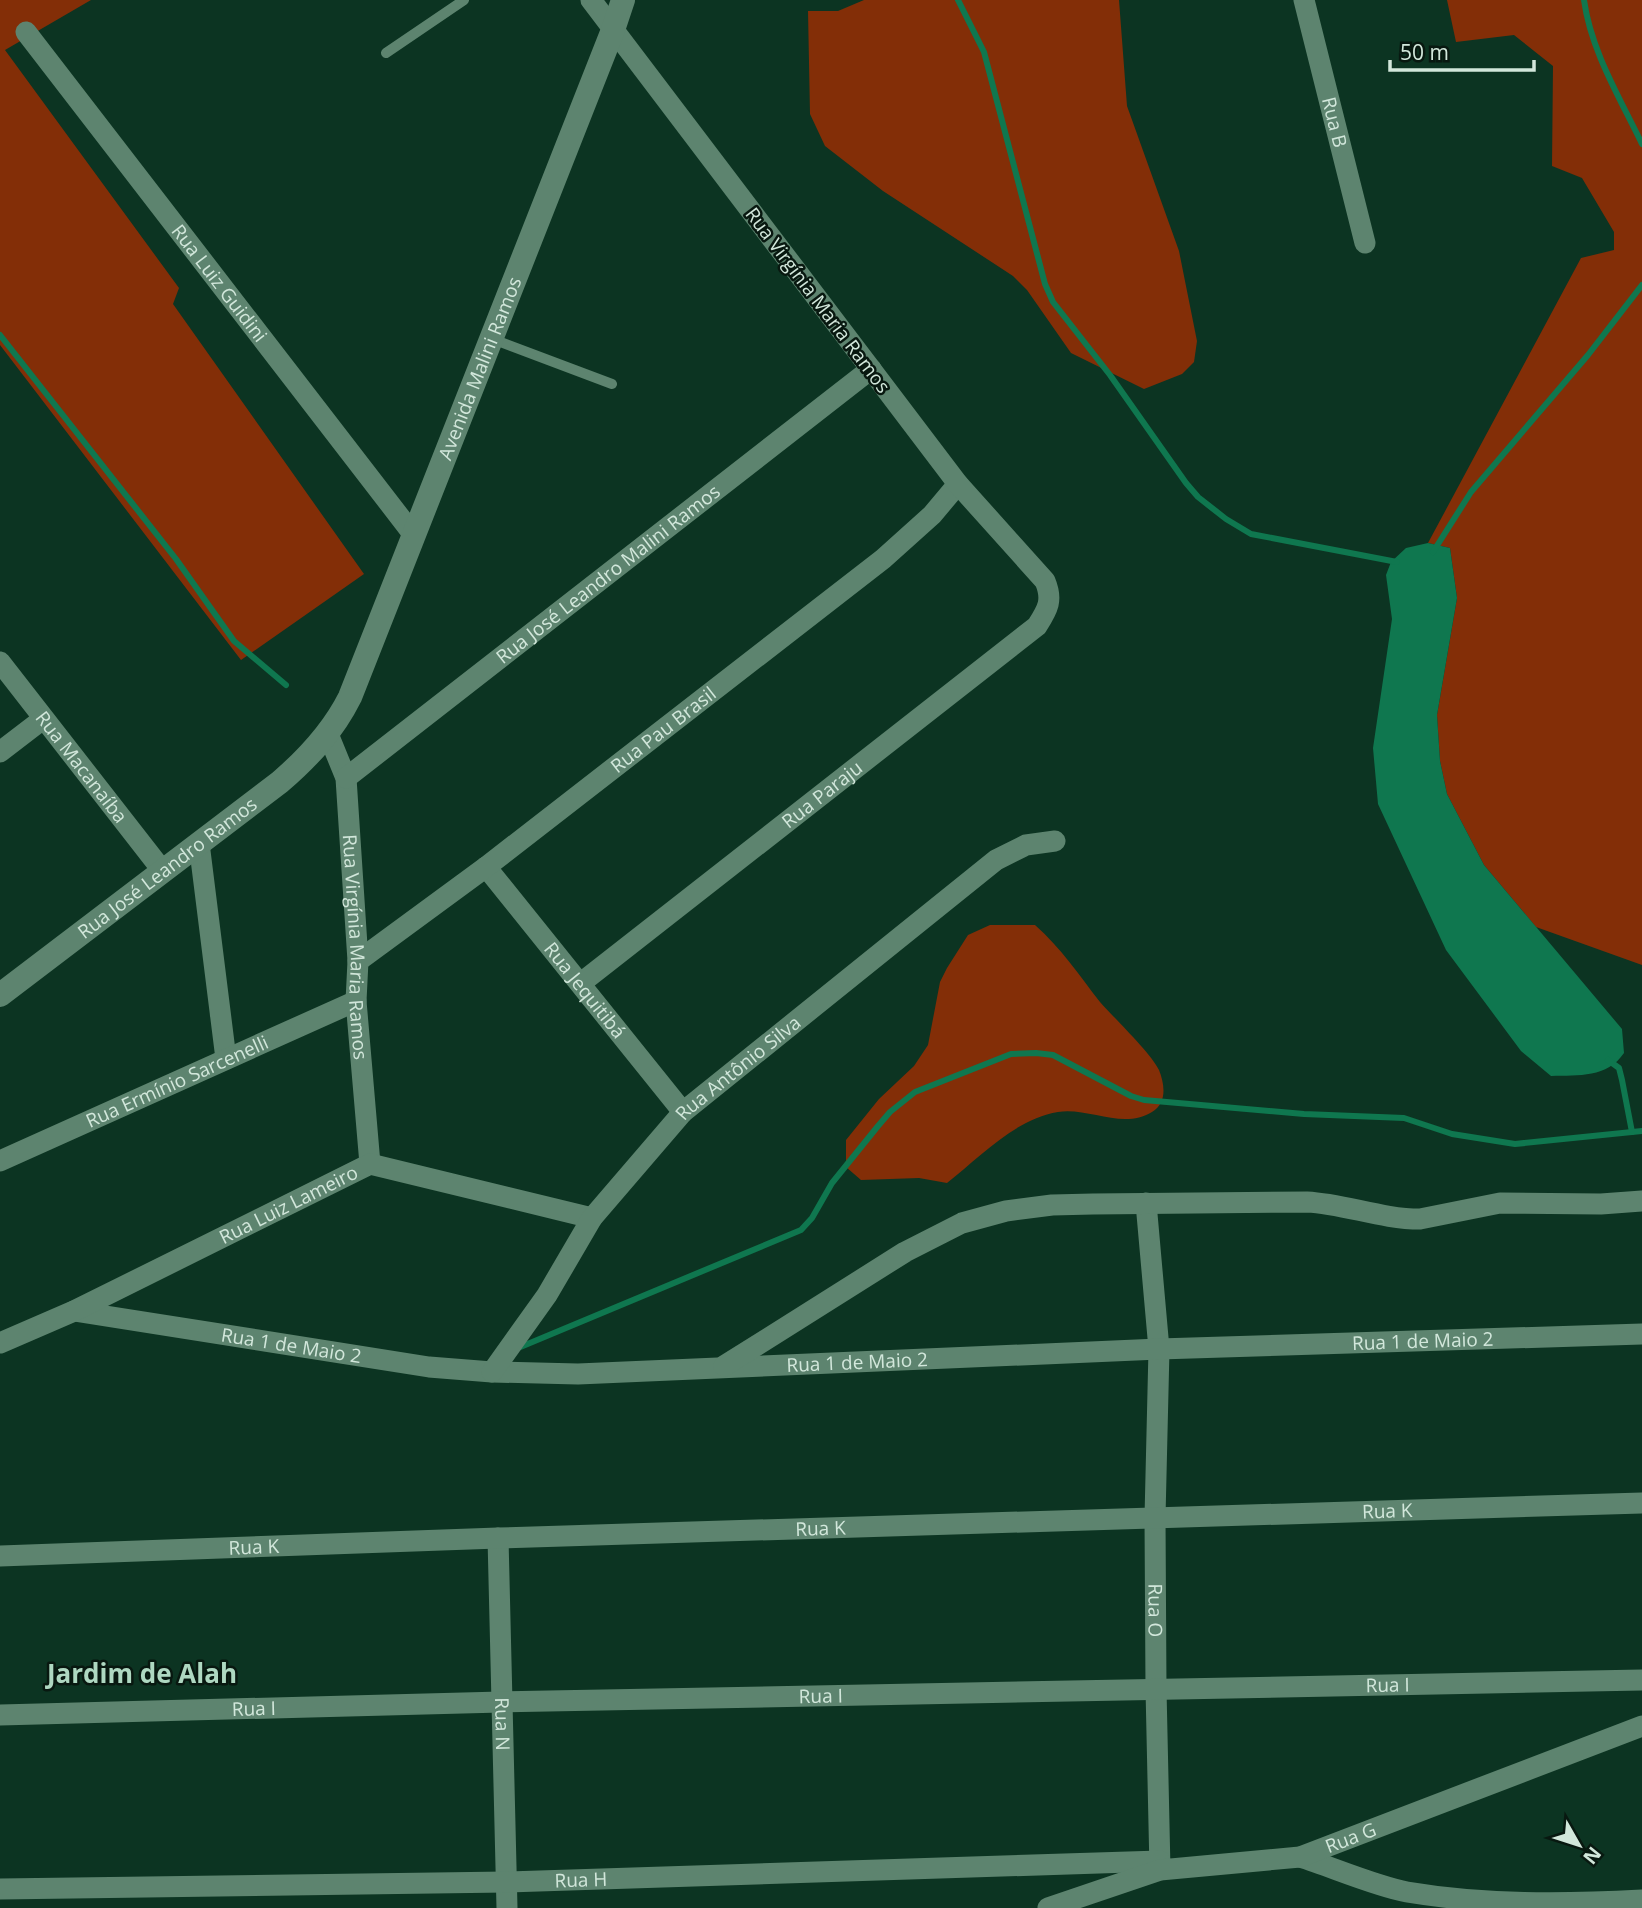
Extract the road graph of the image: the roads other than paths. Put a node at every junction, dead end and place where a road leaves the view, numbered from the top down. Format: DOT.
graph roads {
  1 [pos="464,0"];
  2 [pos="591,0"];
  3 [pos="623,0"];
  4 [pos="1304,0"];
  5 [pos="613,30"];
  6 [pos="26,32"];
  7 [pos="386,53"];
  8 [pos="1365,243"];
  9 [pos="491,338"];
  10 [pos="871,369"];
  11 [pos="612,384"];
  12 [pos="958,484"];
  13 [pos="413,534"];
  14 [pos="1051,595"];
  15 [pos="0,663"];
  16 [pos="43,719"];
  17 [pos="328,734"];
  18 [pos="0,752"];
  19 [pos="346,778"];
  20 [pos="1055,841"];
  21 [pos="199,844"];
  22 [pos="486,867"];
  23 [pos="162,870"];
  24 [pos="358,961"];
  25 [pos="580,983"];
  26 [pos="0,995"];
  27 [pos="356,1001"];
  28 [pos="226,1059"];
  29 [pos="683,1112"];
  30 [pos="0,1161"];
  31 [pos="370,1164"];
  32 [pos="1642,1201"];
  33 [pos="1146,1203"];
  34 [pos="592,1217"];
  35 [pos="74,1311"];
  36 [pos="1642,1334"];
  37 [pos="0,1343"];
  38 [pos="1159,1349"];
  39 [pos="722,1367"];
  40 [pos="492,1372"];
  41 [pos="1642,1503"];
  42 [pos="1155,1517"];
  43 [pos="498,1538"];
  44 [pos="0,1556"];
  45 [pos="1642,1680"];
  46 [pos="1156,1689"];
  47 [pos="501,1702"];
  48 [pos="0,1715"];
  49 [pos="1642,1726"];
  50 [pos="1300,1857"];
  51 [pos="1160,1866"];
  52 [pos="506,1882"];
  53 [pos="0,1889"];
  54 [pos="1642,1900"];
  55 [pos="507,1908"];
  56 [pos="1048,1908"];
  1 -- 7 [label="lane"];
  2 -- 5 [label="street, Rua Virgínia Maria Ramos"];
  3 -- 5 [label="street, Avenida Malini Ramos"];
  4 -- 8 [label="street, Rua B"];
  5 -- 9 [label="street, Avenida Malini Ramos"];
  5 -- 10 [label="street, Rua Virgínia Maria Ramos"];
  6 -- 13 [label="street, Rua Luiz Guidini"];
  9 -- 11 [label="lane"];
  9 -- 13 [label="street, Avenida Malini Ramos"];
  10 -- 12 [label="street, Rua Virgínia Maria Ramos"];
  10 -- 19 [label="street, Rua José Leandro Malini Ramos"];
  12 -- 14 [label="street, Rua Virgínia Maria Ramos"];
  12 -- 22 [label="street, Rua Pau Brasil"];
  13 -- 17 [label="street, Avenida Malini Ramos"];
  14 -- 25 [label="street, Rua Paraju"];
  15 -- 16 [label="street, Rua Macanaíba"];
  16 -- 18 [label="street"];
  16 -- 23 [label="street, Rua Macanaíba"];
  17 -- 19 [label="street, Rua Virgínia Maria Ramos"];
  17 -- 21 [label="street, Rua José Leandro Ramos"];
  19 -- 24 [label="street, Rua Virgínia Maria Ramos"];
  20 -- 29 [label="street, Rua Antônio Silva"];
  21 -- 23 [label="street, Rua José Leandro Ramos"];
  21 -- 28 [label="street"];
  22 -- 24 [label="street, Rua Pau Brasil"];
  22 -- 25 [label="street, Rua Jequitibá"];
  23 -- 26 [label="street, Rua José Leandro Ramos"];
  24 -- 27 [label="street, Rua Virgínia Maria Ramos"];
  25 -- 29 [label="street, Rua Jequitibá"];
  27 -- 28 [label="street, Rua Ermínio Sarcenelli"];
  27 -- 31 [label="street, Rua Virgínia Maria Ramos"];
  28 -- 30 [label="street, Rua Ermínio Sarcenelli"];
  29 -- 34 [label="street, Rua Antônio Silva"];
  31 -- 34 [label="street, Rua Luiz Lameiro"];
  31 -- 35 [label="street, Rua Luiz Lameiro"];
  32 -- 33 [label="street"];
  33 -- 38 [label="street, Rua O"];
  33 -- 39 [label="street"];
  34 -- 40 [label="street, Rua Antônio Silva"];
  35 -- 37 [label="street, Rua Luiz Lameiro"];
  35 -- 40 [label="street, Rua 1 de Maio 2"];
  36 -- 38 [label="street, Rua 1 de Maio 2"];
  38 -- 39 [label="street, Rua 1 de Maio 2"];
  38 -- 42 [label="street, Rua O"];
  39 -- 40 [label="street, Rua 1 de Maio 2"];
  41 -- 42 [label="street, Rua K"];
  42 -- 43 [label="street, Rua K"];
  42 -- 46 [label="street, Rua O"];
  43 -- 44 [label="street, Rua K"];
  43 -- 47 [label="street, Rua N"];
  45 -- 46 [label="street, Rua I"];
  46 -- 47 [label="street, Rua I"];
  46 -- 51 [label="street, Rua O"];
  47 -- 48 [label="street, Rua I"];
  47 -- 52 [label="street, Rua N"];
  49 -- 50 [label="street, Rua G"];
  50 -- 51 [label="street, Rua G"];
  50 -- 54 [label="street"];
  51 -- 52 [label="street, Rua H"];
  51 -- 56 [label="street, Rua G"];
  52 -- 53 [label="street, Rua H"];
  52 -- 55 [label="street, Rua N"];
}
